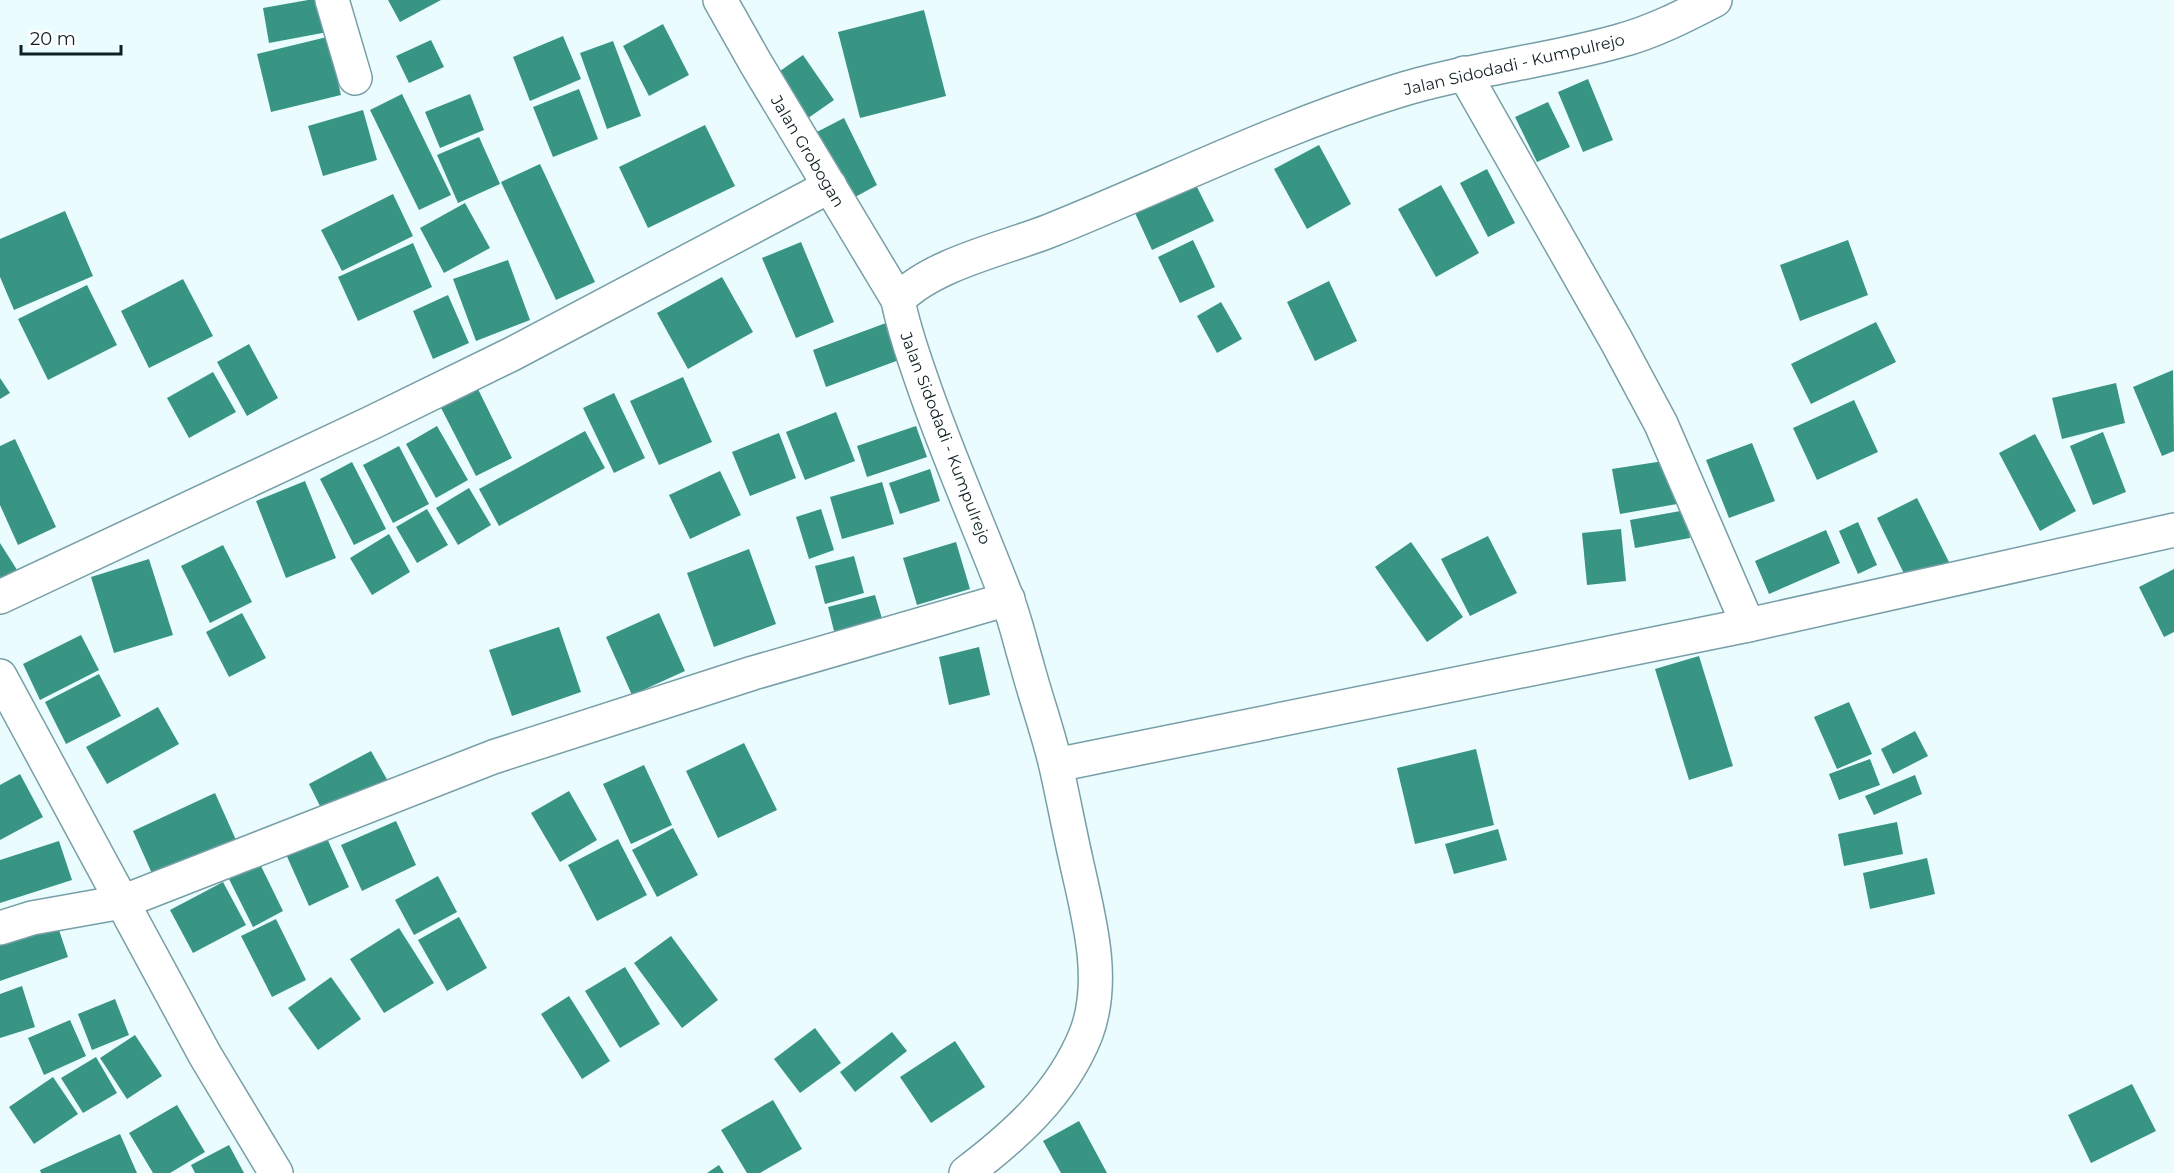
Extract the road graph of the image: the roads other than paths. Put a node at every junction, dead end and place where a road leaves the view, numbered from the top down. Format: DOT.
graph roads {
  1 [pos="332,0"];
  2 [pos="720,0"];
  3 [pos="1714,0"];
  4 [pos="1464,73"];
  5 [pos="355,78"];
  6 [pos="830,186"];
  7 [pos="898,300"];
  8 [pos="2174,530"];
  9 [pos="0,597"];
  10 [pos="1008,599"];
  11 [pos="1748,625"];
  12 [pos="0,676"];
  13 [pos="1056,765"];
  14 [pos="122,902"];
  15 [pos="0,928"];
  16 [pos="276,1173"];
  17 [pos="966,1173"];
  1 -- 5 [label="street"];
  2 -- 6 [label="street, Jalan Grobogan"];
  3 -- 4 [label="street, Jalan Sidodadi - Kumpulrejo"];
  4 -- 7 [label="street, Jalan Sidodadi - Kumpulrejo"];
  4 -- 11 [label="street"];
  6 -- 7 [label="street, Jalan Grobogan"];
  6 -- 9 [label="street"];
  7 -- 10 [label="street, Jalan Sidodadi - Kumpulrejo"];
  8 -- 11 [label="street"];
  10 -- 13 [label="street, Jalan Sidodadi - Kumpulrejo"];
  10 -- 14 [label="street"];
  11 -- 13 [label="street"];
  12 -- 14 [label="street"];
  13 -- 17 [label="street, Jalan Sidodadi - Kumpulrejo"];
  14 -- 15 [label="street"];
  14 -- 16 [label="street"];
}
